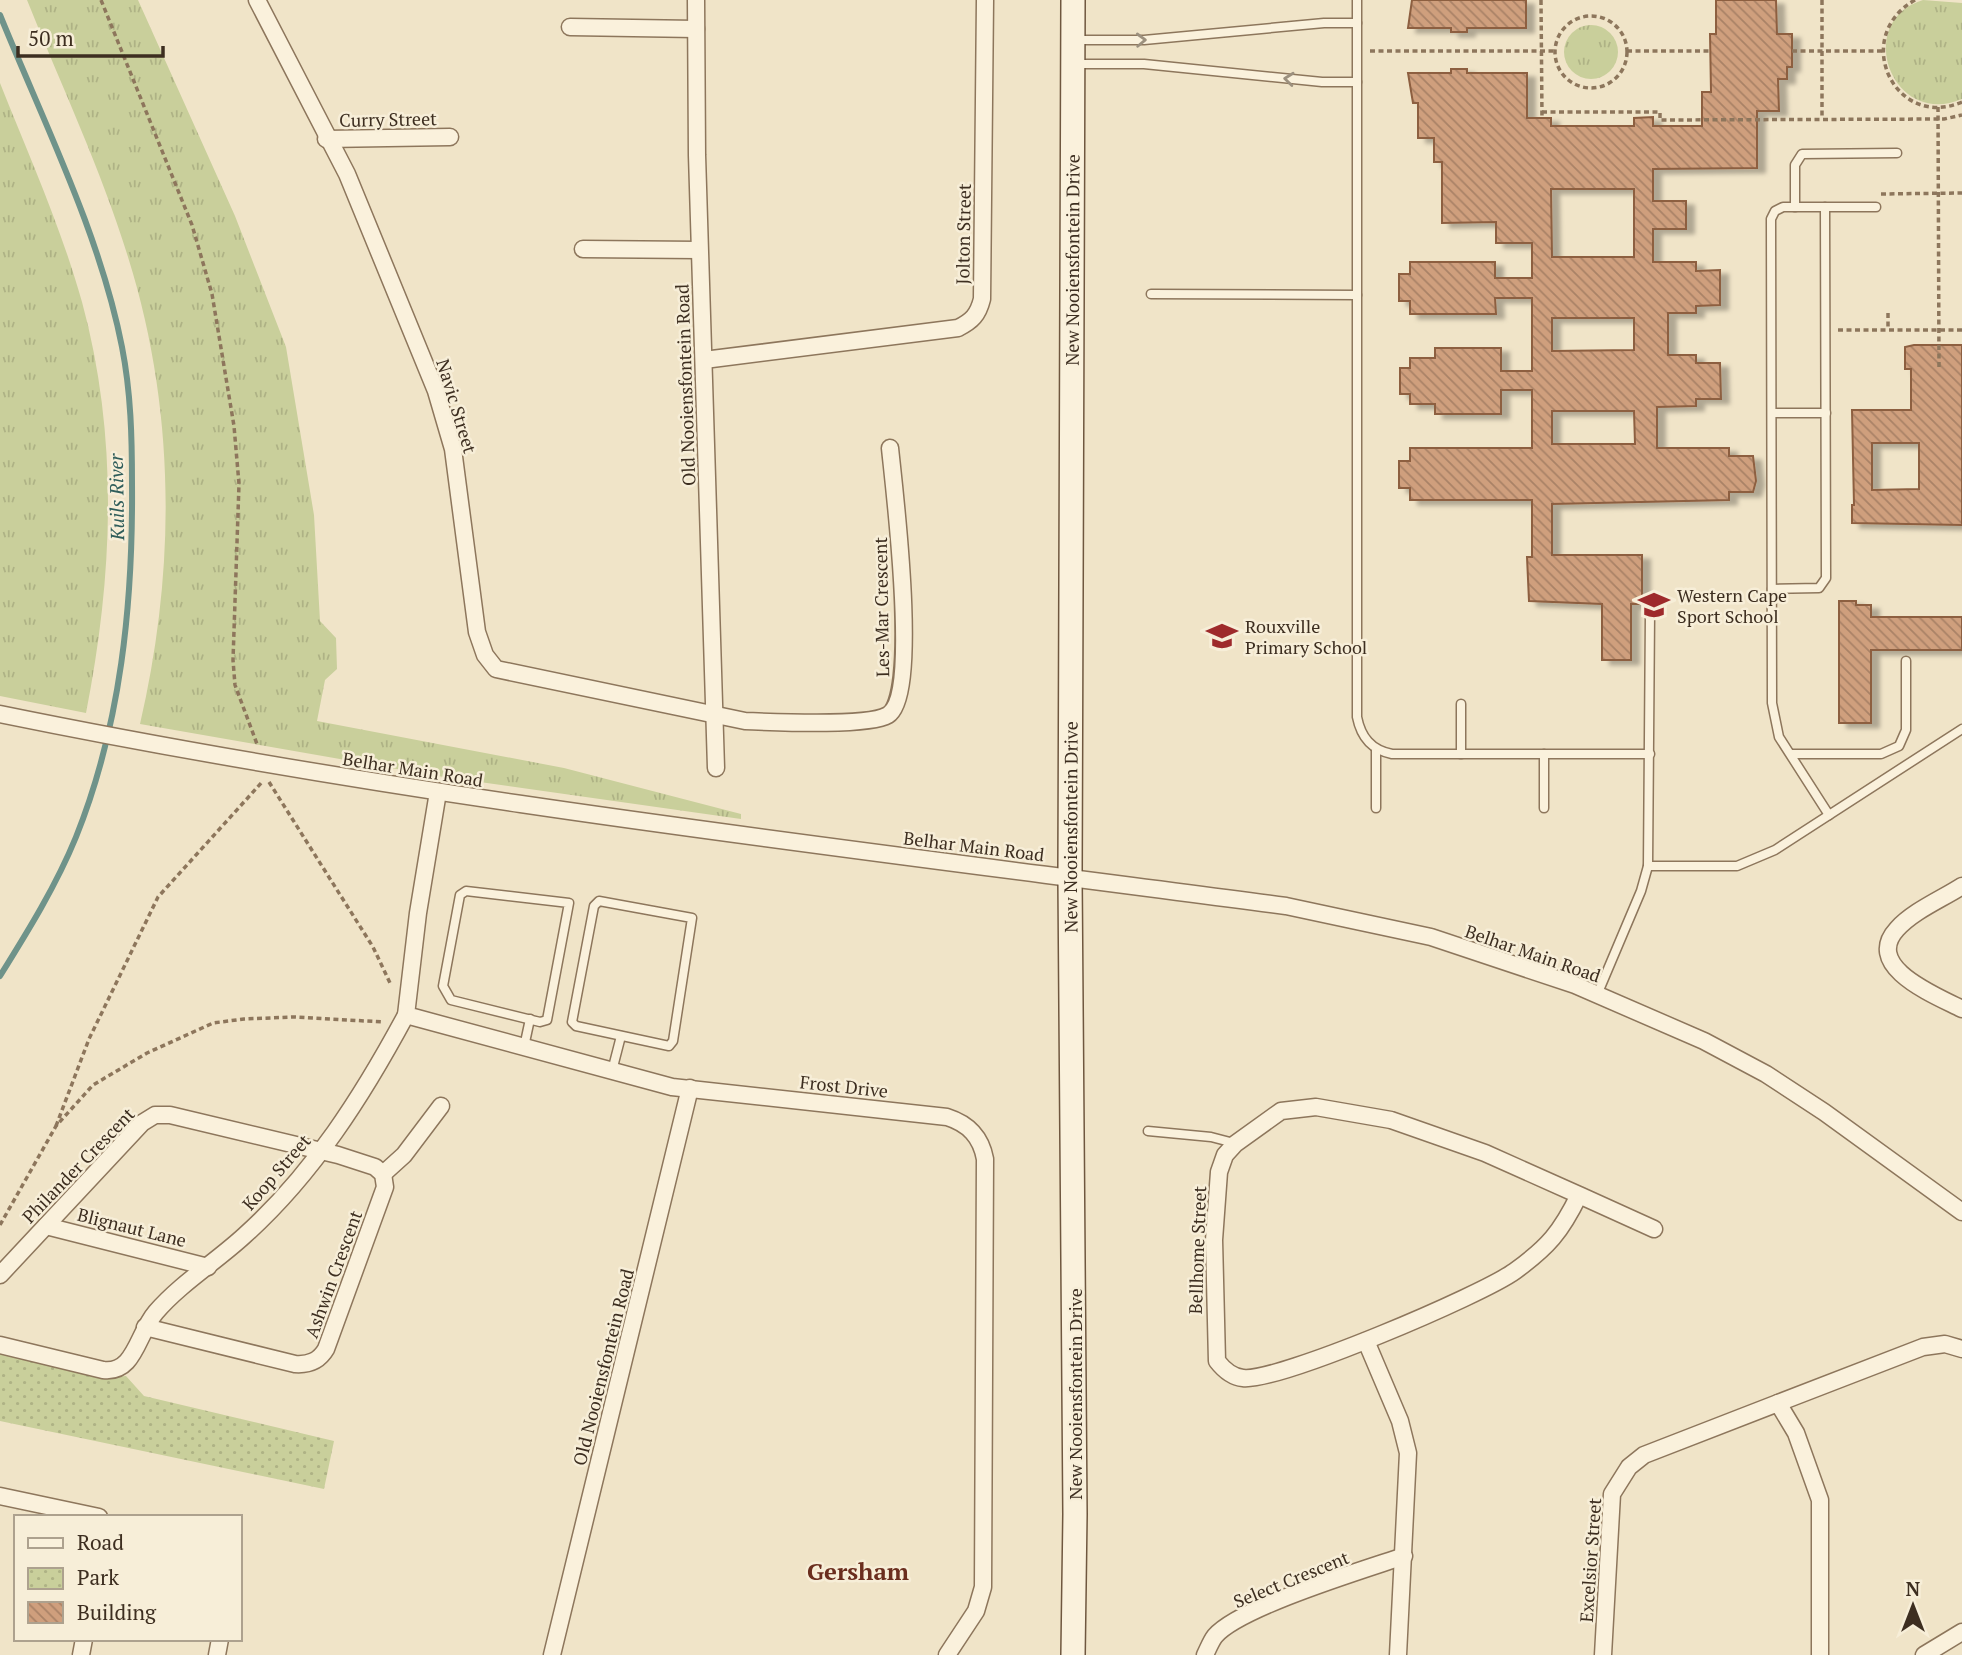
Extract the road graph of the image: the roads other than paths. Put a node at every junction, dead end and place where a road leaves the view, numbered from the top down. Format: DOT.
graph roads {
  1 [pos="257,0"];
  2 [pos="696,0"];
  3 [pos="985,0"];
  4 [pos="1073,0"];
  5 [pos="1357,0"];
  6 [pos="1357,23"];
  7 [pos="570,27"];
  8 [pos="695,29"];
  9 [pos="1073,40"];
  10 [pos="1073,64"];
  11 [pos="1357,82"];
  12 [pos="450,137"];
  13 [pos="326,139"];
  14 [pos="1898,153"];
  15 [pos="1795,207"];
  16 [pos="1825,207"];
  17 [pos="1876,207"];
  18 [pos="583,249"];
  19 [pos="699,250"];
  20 [pos="1151,294"];
  21 [pos="1357,295"];
  22 [pos="704,360"];
  23 [pos="1772,412"];
  24 [pos="1826,412"];
  25 [pos="890,448"];
  26 [pos="1772,589"];
  27 [pos="1650,613"];
  28 [pos="1906,661"];
  29 [pos="1461,704"];
  30 [pos="0,713"];
  31 [pos="716,716"];
  32 [pos="1962,729"];
  33 [pos="1376,750"];
  34 [pos="1461,754"];
  35 [pos="1544,754"];
  36 [pos="1650,754"];
  37 [pos="1790,754"];
  38 [pos="716,768"];
  39 [pos="438,793"];
  40 [pos="1376,808"];
  41 [pos="1544,808"];
  42 [pos="1829,815"];
  43 [pos="1648,866"];
  44 [pos="1070,878"];
  45 [pos="1962,886"];
  46 [pos="1597,995"];
  47 [pos="1962,1009"];
  48 [pos="404,1015"];
  49 [pos="530,1019"];
  50 [pos="621,1036"];
  51 [pos="523,1048"];
  52 [pos="611,1071"];
  53 [pos="690,1088"];
  54 [pos="441,1106"];
  55 [pos="1148,1131"];
  56 [pos="1235,1144"];
  57 [pos="320,1151"];
  58 [pos="383,1174"];
  59 [pos="1579,1195"];
  60 [pos="1962,1212"];
  61 [pos="46,1226"];
  62 [pos="1654,1229"];
  63 [pos="208,1267"];
  64 [pos="0,1275"];
  65 [pos="145,1327"];
  66 [pos="1366,1341"];
  67 [pos="0,1345"];
  68 [pos="1962,1349"];
  69 [pos="1778,1403"];
  70 [pos="0,1496"];
  71 [pos="90,1515"];
  72 [pos="1404,1556"];
  73 [pos="1962,1632"];
  74 [pos="552,1655"];
  75 [pos="947,1655"];
  76 [pos="1073,1655"];
  77 [pos="1205,1655"];
  78 [pos="1398,1655"];
  79 [pos="1603,1655"];
  80 [pos="1820,1655"];
  81 [pos="1924,1655"];
  1 -- 13 [label="street, Navic Street"];
  2 -- 8 [label="street, Old Nooiensfontein Road"];
  3 -- 22 [label="street, Jolton Street"];
  4 -- 9 [label="street, New Nooiensfontein Drive"];
  5 -- 6 [label="lane"];
  9 -- 6 [label="lane, one-way"];
  6 -- 11 [label="lane"];
  7 -- 8 [label="street"];
  8 -- 19 [label="street, Old Nooiensfontein Road"];
  9 -- 10 [label="street, New Nooiensfontein Drive"];
  11 -- 10 [label="lane, one-way"];
  10 -- 44 [label="street, New Nooiensfontein Drive"];
  11 -- 21 [label="lane"];
  12 -- 13 [label="street, Curry Street"];
  13 -- 31 [label="street, Navic Street"];
  14 -- 15 [label="lane"];
  15 -- 16 [label="lane"];
  15 -- 23 [label="lane"];
  16 -- 17 [label="lane"];
  16 -- 24 [label="lane"];
  18 -- 19 [label="street"];
  19 -- 22 [label="street, Old Nooiensfontein Road"];
  20 -- 21 [label="lane"];
  21 -- 33 [label="lane"];
  22 -- 31 [label="street, Old Nooiensfontein Road"];
  23 -- 24 [label="lane"];
  23 -- 26 [label="lane"];
  24 -- 26 [label="lane"];
  25 -- 31 [label="street, Les-Mar Crescent"];
  26 -- 37 [label="lane"];
  27 -- 36 [label="lane"];
  28 -- 37 [label="lane"];
  29 -- 34 [label="lane"];
  30 -- 39 [label="street, Belhar Main Road"];
  31 -- 38 [label="street, Old Nooiensfontein Road"];
  32 -- 42 [label="lane"];
  33 -- 34 [label="lane"];
  33 -- 40 [label="lane"];
  34 -- 35 [label="lane"];
  35 -- 36 [label="lane"];
  35 -- 41 [label="lane"];
  36 -- 43 [label="lane"];
  37 -- 42 [label="lane"];
  39 -- 44 [label="street, Belhar Main Road"];
  39 -- 48 [label="street"];
  42 -- 43 [label="lane"];
  43 -- 46 [label="lane"];
  44 -- 46 [label="street, Belhar Main Road"];
  44 -- 76 [label="street, New Nooiensfontein Drive"];
  45 -- 47 [label="street"];
  46 -- 60 [label="street, Belhar Main Road"];
  48 -- 51 [label="street, Frost Drive"];
  48 -- 57 [label="street, Koop Street"];
  49 -- 49 [label="lane"];
  49 -- 51 [label="lane"];
  50 -- 50 [label="lane"];
  50 -- 52 [label="lane"];
  51 -- 52 [label="street, Frost Drive"];
  52 -- 53 [label="street, Frost Drive"];
  53 -- 74 [label="street, Old Nooiensfontein Road"];
  53 -- 75 [label="street, Frost Drive"];
  54 -- 58 [label="street"];
  55 -- 56 [label="lane"];
  56 -- 59 [label="street, Bellhome Street"];
  56 -- 66 [label="street, Bellhome Street"];
  57 -- 58 [label="street"];
  57 -- 61 [label="street, Philander Crescent"];
  57 -- 63 [label="street, Koop Street"];
  58 -- 65 [label="street, Ashwin Crescent"];
  59 -- 62 [label="street, Bellhome Street"];
  59 -- 66 [label="street, Bellhome Street"];
  61 -- 63 [label="street, Blignaut Lane"];
  61 -- 64 [label="street, Philander Crescent"];
  63 -- 65 [label="street, Koop Street"];
  65 -- 67 [label="street"];
  66 -- 72 [label="street"];
  68 -- 69 [label="street, Excelsior Street"];
  69 -- 79 [label="street, Excelsior Street"];
  69 -- 80 [label="street"];
  70 -- 71 [label="street"];
  72 -- 77 [label="street, Select Crescent"];
  72 -- 78 [label="street"];
  73 -- 81 [label="street"];
}
